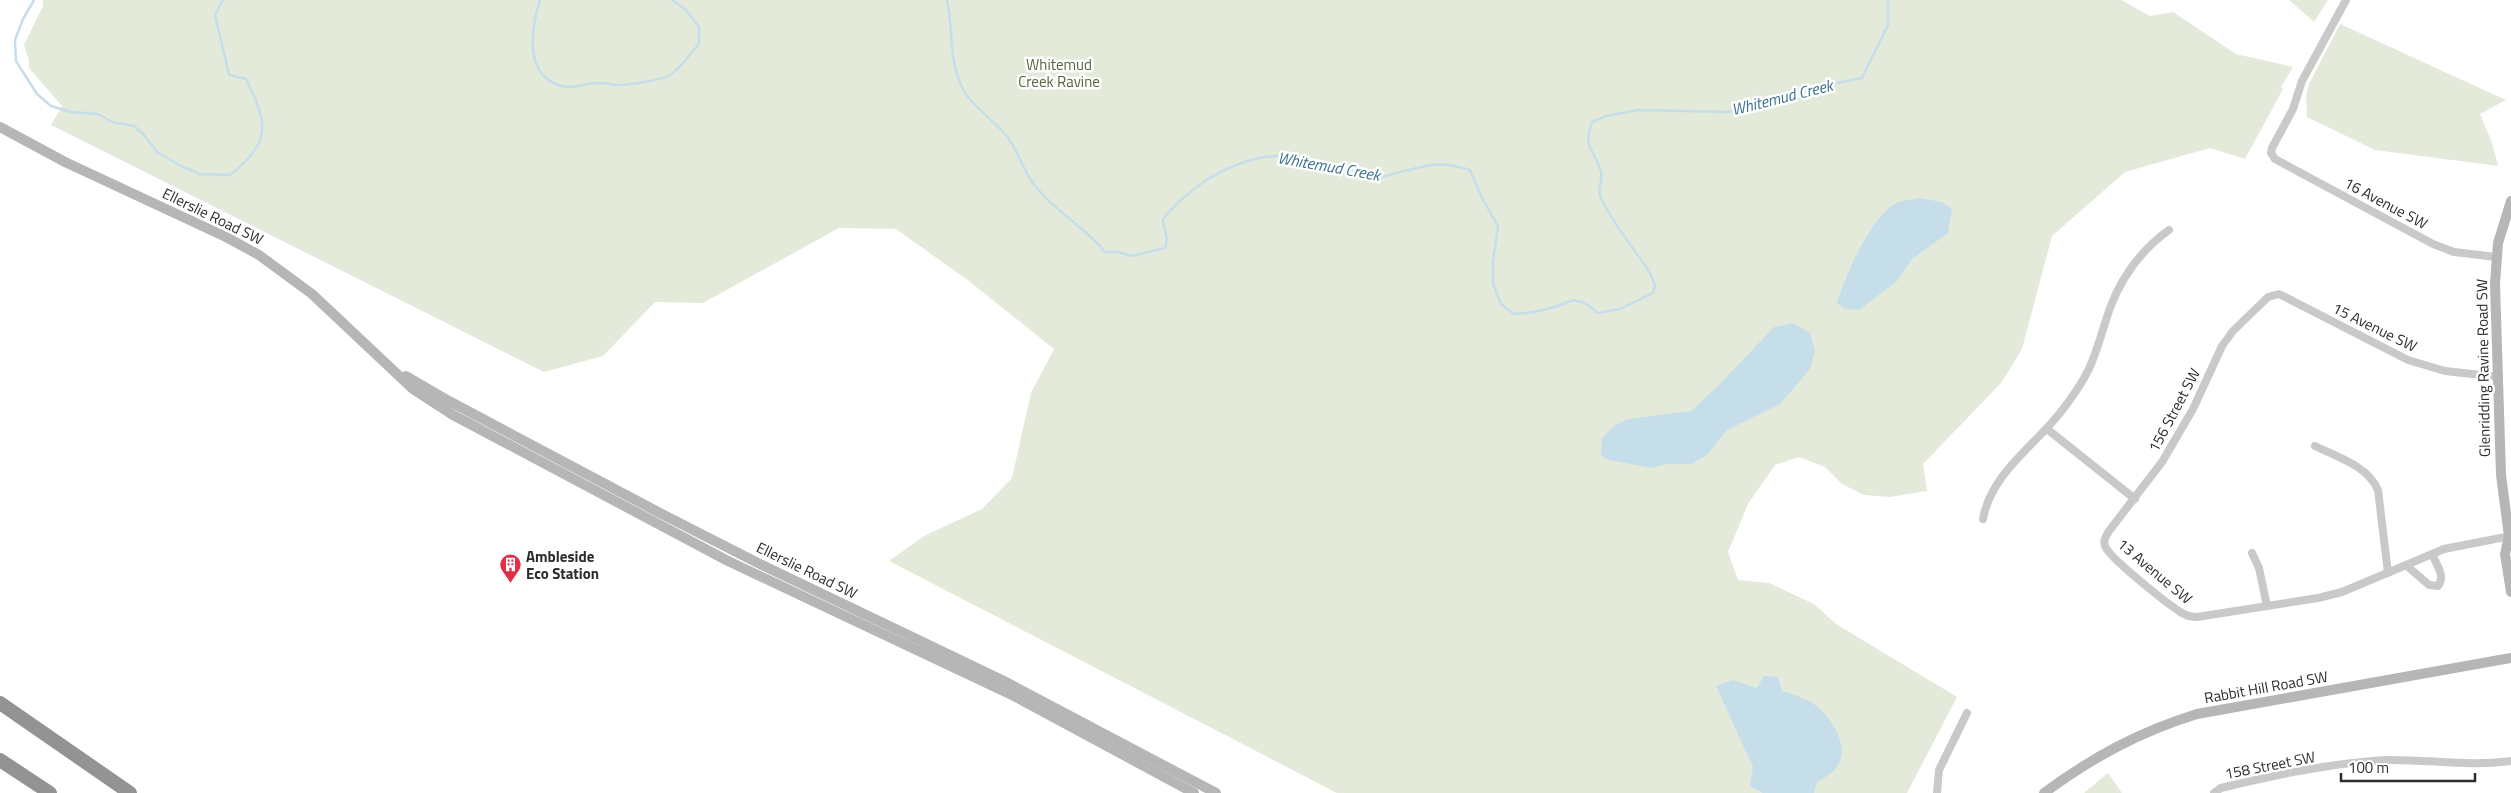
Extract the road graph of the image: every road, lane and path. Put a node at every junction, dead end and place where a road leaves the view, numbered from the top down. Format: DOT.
graph roads {
  1 [pos="2346,0"];
  2 [pos="0,127"];
  3 [pos="2511,201"];
  4 [pos="2169,230"];
  5 [pos="2496,257"];
  6 [pos="2274,294"];
  7 [pos="389,366"];
  8 [pos="2498,377"];
  9 [pos="2047,429"];
  10 [pos="2315,446"];
  11 [pos="2135,499"];
  12 [pos="1984,519"];
  13 [pos="2510,537"];
  14 [pos="2104,544"];
  15 [pos="2252,553"];
  16 [pos="2432,554"];
  17 [pos="2406,565"];
  18 [pos="2388,573"];
  19 [pos="2511,592"];
  20 [pos="2267,606"];
  21 [pos="2511,658"];
  22 [pos="0,703"];
  23 [pos="1966,713"];
  24 [pos="0,760"];
  25 [pos="2511,761"];
  26 [pos="0,767"];
  27 [pos="33,793"];
  28 [pos="50,793"];
  29 [pos="130,793"];
  30 [pos="1194,793"];
  31 [pos="1216,793"];
  32 [pos="1937,793"];
  33 [pos="2044,793"];
  34 [pos="2214,793"];
  1 -- 5 [label="street, 16 Avenue SW"];
  2 -- 7 [label="main road, Ellerslie Road SW"];
  3 -- 5 [label="main road, Glenridding Ravine Road SW"];
  4 -- 9 [label="street"];
  5 -- 8 [label="main road, Glenridding Ravine Road SW"];
  6 -- 8 [label="street, 15 Avenue SW"];
  6 -- 11 [label="street, 156 Street SW"];
  7 -- 30 [label="main road, Ellerslie Road SW"];
  7 -- 31 [label="main road, Ellerslie Road SW"];
  8 -- 13 [label="main road, Glenridding Ravine Road SW"];
  9 -- 11 [label="street"];
  9 -- 12 [label="street"];
  10 -- 18 [label="street"];
  11 -- 14 [label="street, 156 Street SW"];
  13 -- 16 [label="street"];
  13 -- 19 [label="main road, Glenridding Ravine Road SW"];
  14 -- 20 [label="street, 13 Avenue SW"];
  15 -- 20 [label="street"];
  16 -- 17 [label="street"];
  16 -- 17 [label="street"];
  17 -- 18 [label="street"];
  18 -- 20 [label="street"];
  21 -- 33 [label="main road, Rabbit Hill Road SW"];
  22 -- 29 [label="highway"];
  23 -- 32 [label="street"];
  24 -- 28 [label="highway"];
  25 -- 34 [label="street, 158 Street SW"];
  26 -- 27 [label="highway"];
}
